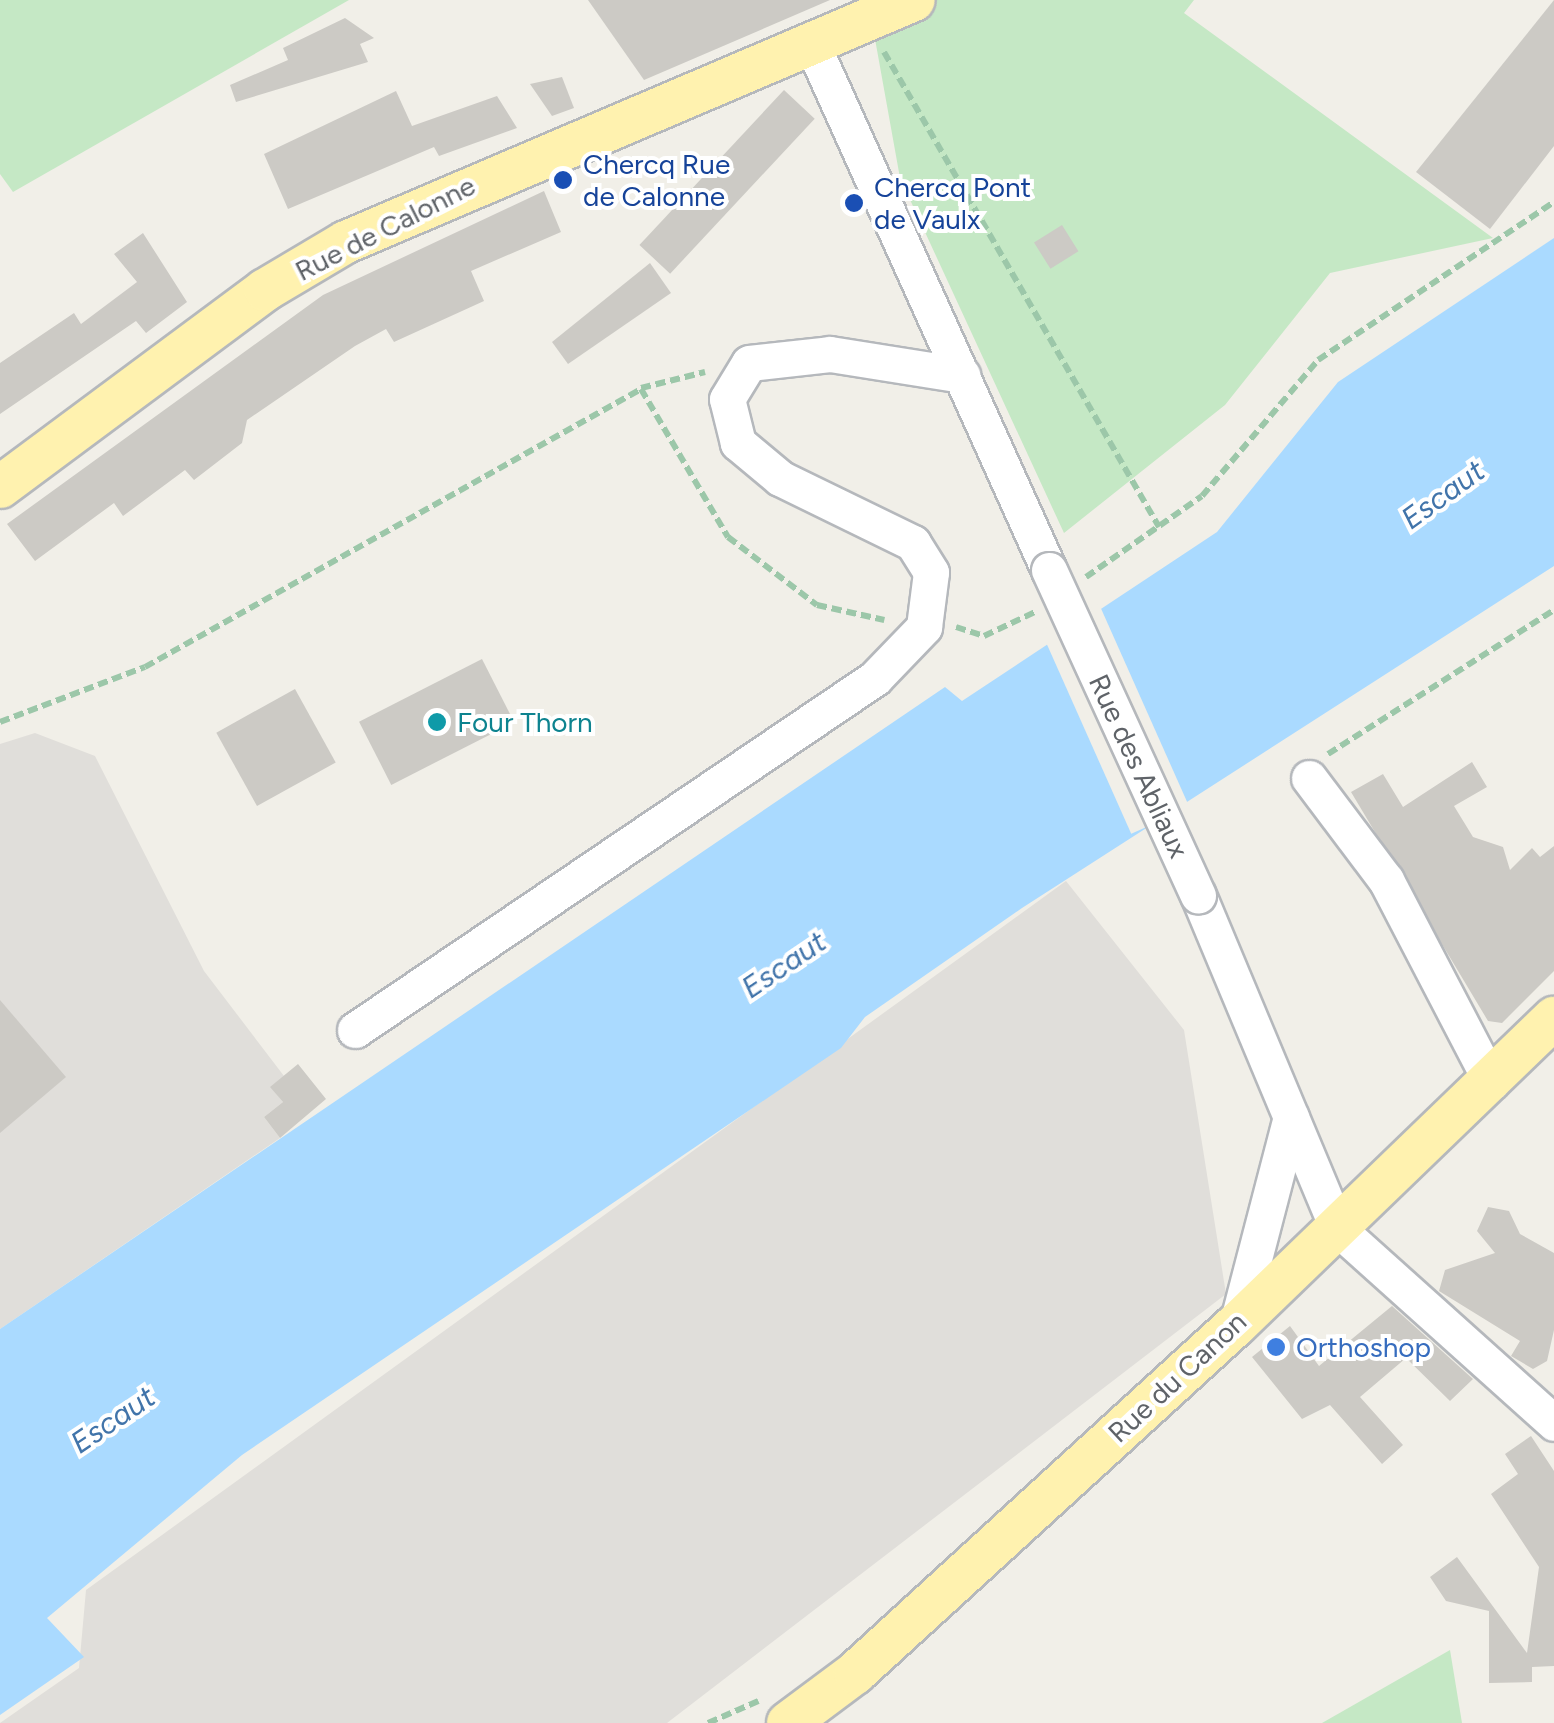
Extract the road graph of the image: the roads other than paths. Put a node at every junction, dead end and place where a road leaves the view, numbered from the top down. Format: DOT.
graph roads {
  1 [pos="914,0"];
  2 [pos="811,42"];
  3 [pos="962,375"];
  4 [pos="0,487"];
  5 [pos="1309,778"];
  6 [pos="1554,1018"];
  7 [pos="355,1030"];
  8 [pos="1491,1082"];
  9 [pos="1291,1117"];
  10 [pos="1337,1228"];
  11 [pos="1236,1324"];
  12 [pos="1554,1422"];
  13 [pos="788,1723"];
  1 -- 2 [label="main road, Rue de Calonne"];
  2 -- 3 [label="street, Rue des Abliaux"];
  2 -- 4 [label="main road, Rue de Calonne"];
  3 -- 7 [label="street"];
  3 -- 9 [label="street, Rue des Abliaux, bridge"];
  5 -- 8 [label="street"];
  6 -- 8 [label="main road, Rue du Canon"];
  8 -- 10 [label="main road, Rue du Canon"];
  9 -- 10 [label="street, Rue des Abliaux"];
  9 -- 11 [label="street"];
  10 -- 11 [label="main road, Rue du Canon"];
  10 -- 12 [label="street, Rue des Abliaux"];
  11 -- 13 [label="main road, Rue du Canon"];
}
